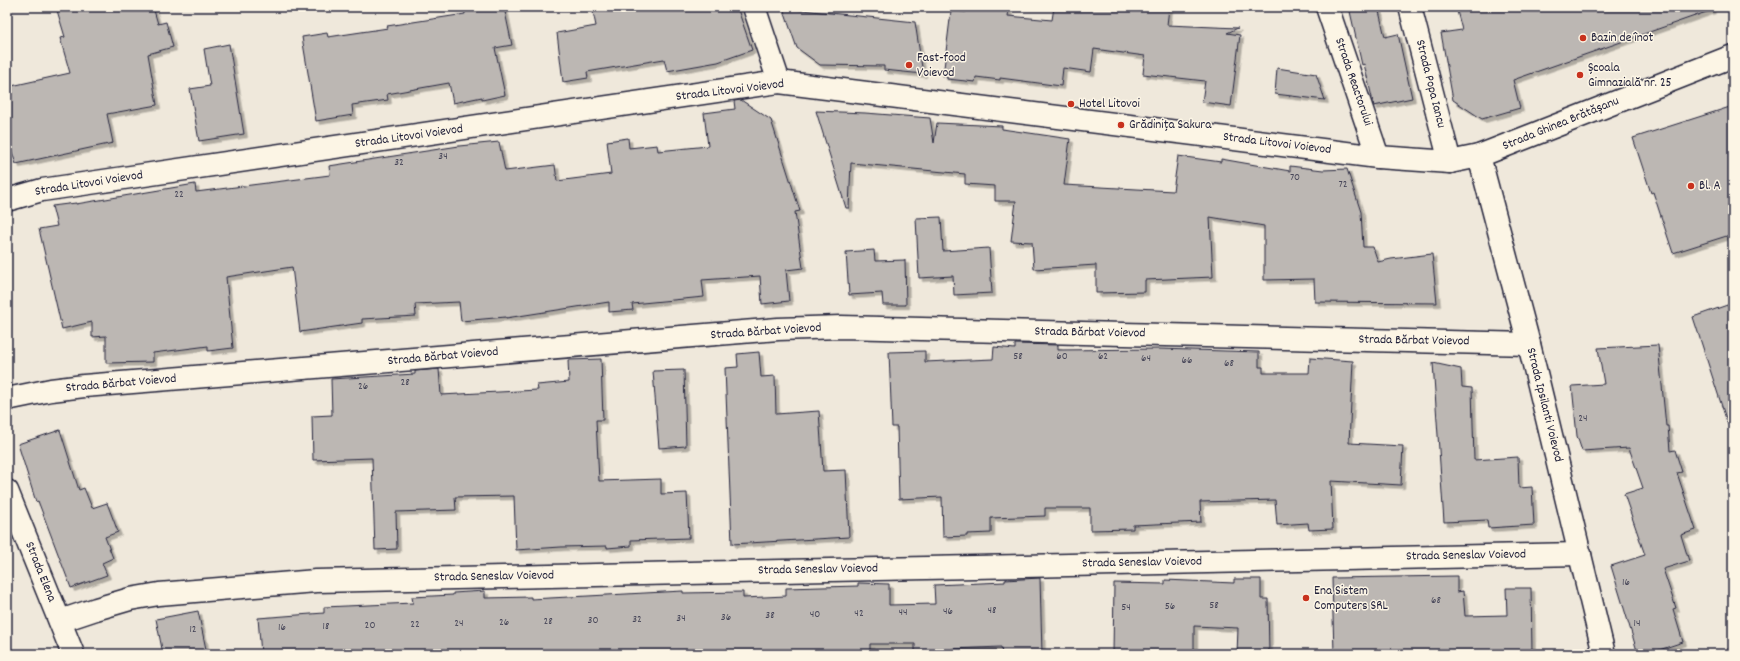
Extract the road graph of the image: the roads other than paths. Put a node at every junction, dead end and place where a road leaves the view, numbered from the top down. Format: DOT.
graph roads {
  1 [pos="754,7"];
  2 [pos="1327,7"];
  3 [pos="1410,7"];
  4 [pos="1733,56"];
  5 [pos="779,82"];
  6 [pos="1479,156"];
  7 [pos="1378,157"];
  8 [pos="1450,162"];
  9 [pos="7,200"];
  10 [pos="1529,344"];
  11 [pos="7,399"];
  12 [pos="7,491"];
  13 [pos="1580,554"];
  14 [pos="60,621"];
  15 [pos="73,654"];
  16 [pos="1604,654"];
  1 -- 5 [label="street"];
  2 -- 7 [label="street, Strada Reactorului"];
  3 -- 8 [label="street, Strada Popa Iancu"];
  4 -- 6 [label="street, Strada Ghinea Brătășanu"];
  5 -- 7 [label="street, Strada Litovoi Voievod"];
  5 -- 9 [label="street, Strada Litovoi Voievod"];
  6 -- 8 [label="street, Strada Litovoi Voievod"];
  6 -- 10 [label="street, Strada Ipsilanti Voievod"];
  7 -- 8 [label="street, Strada Litovoi Voievod"];
  10 -- 11 [label="street, Strada Bărbat Voievod"];
  10 -- 13 [label="street, Strada Ipsilanti Voievod"];
  12 -- 14 [label="street, Strada Elena"];
  13 -- 14 [label="street, Strada Seneslav Voievod"];
  13 -- 16 [label="street, Strada Ipsilanti Voievod"];
  14 -- 15 [label="street, Strada Elena"];
}
